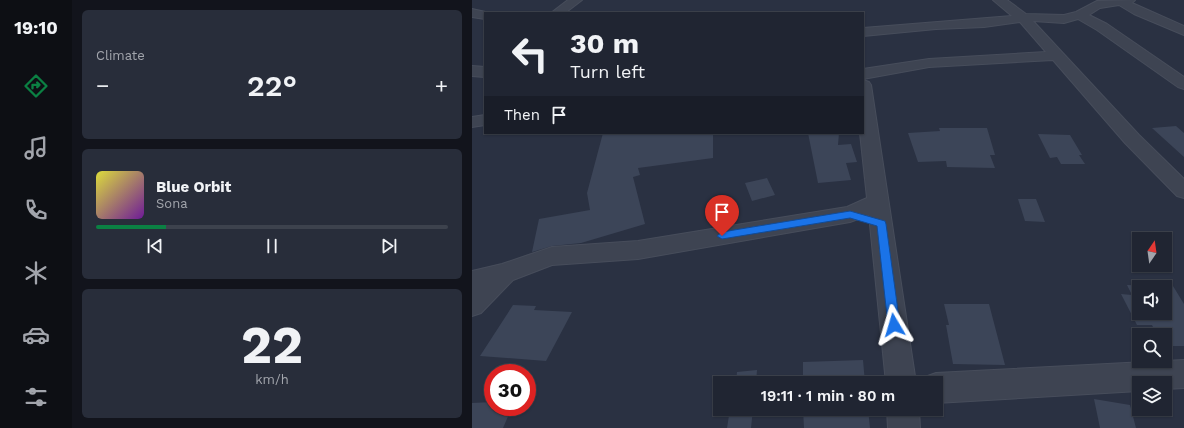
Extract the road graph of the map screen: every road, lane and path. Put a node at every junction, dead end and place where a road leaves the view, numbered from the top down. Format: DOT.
graph roads {
  1 [pos="576,0"];
  2 [pos="999,0"];
  3 [pos="1124,0"];
  4 [pos="558,12"];
  5 [pos="1084,12"];
  6 [pos="472,13"];
  7 [pos="484,15"];
  8 [pos="1148,16"];
  9 [pos="1022,18"];
  10 [pos="1184,31"];
  11 [pos="864,32"];
  12 [pos="1056,56"];
  13 [pos="472,71"];
  14 [pos="484,72"];
  15 [pos="864,74"];
  16 [pos="1184,84"];
  17 [pos="864,93"];
  18 [pos="484,120"];
  19 [pos="472,122"];
  20 [pos="1184,191"];
  21 [pos="878,201"];
  22 [pos="850,214"];
  23 [pos="881,224"];
  24 [pos="505,273"];
  25 [pos="472,281"];
  26 [pos="472,305"];
  27 [pos="1184,374"];
  28 [pos="900,376"];
  29 [pos="943,388"];
  30 [pos="903,416"];
  31 [pos="904,428"];
  1 -- 4 [label="street"];
  2 -- 9 [label="street"];
  3 -- 5 [label="street"];
  3 -- 8 [label="street"];
  5 -- 8 [label="street"];
  5 -- 9 [label="street"];
  5 -- 16 [label="street"];
  6 -- 7 [label="street"];
  8 -- 10 [label="street"];
  9 -- 11 [label="street"];
  9 -- 12 [label="street"];
  12 -- 15 [label="street"];
  12 -- 20 [label="street"];
  13 -- 14 [label="street"];
  17 -- 21 [label="street"];
  18 -- 19 [label="street"];
  21 -- 22 [label="street"];
  21 -- 23 [label="street"];
  22 -- 23 [label="street"];
  22 -- 24 [label="street"];
  23 -- 28 [label="street"];
  24 -- 25 [label="street"];
  24 -- 26 [label="street"];
  27 -- 29 [label="street"];
  30 -- 31 [label="street"];
}
